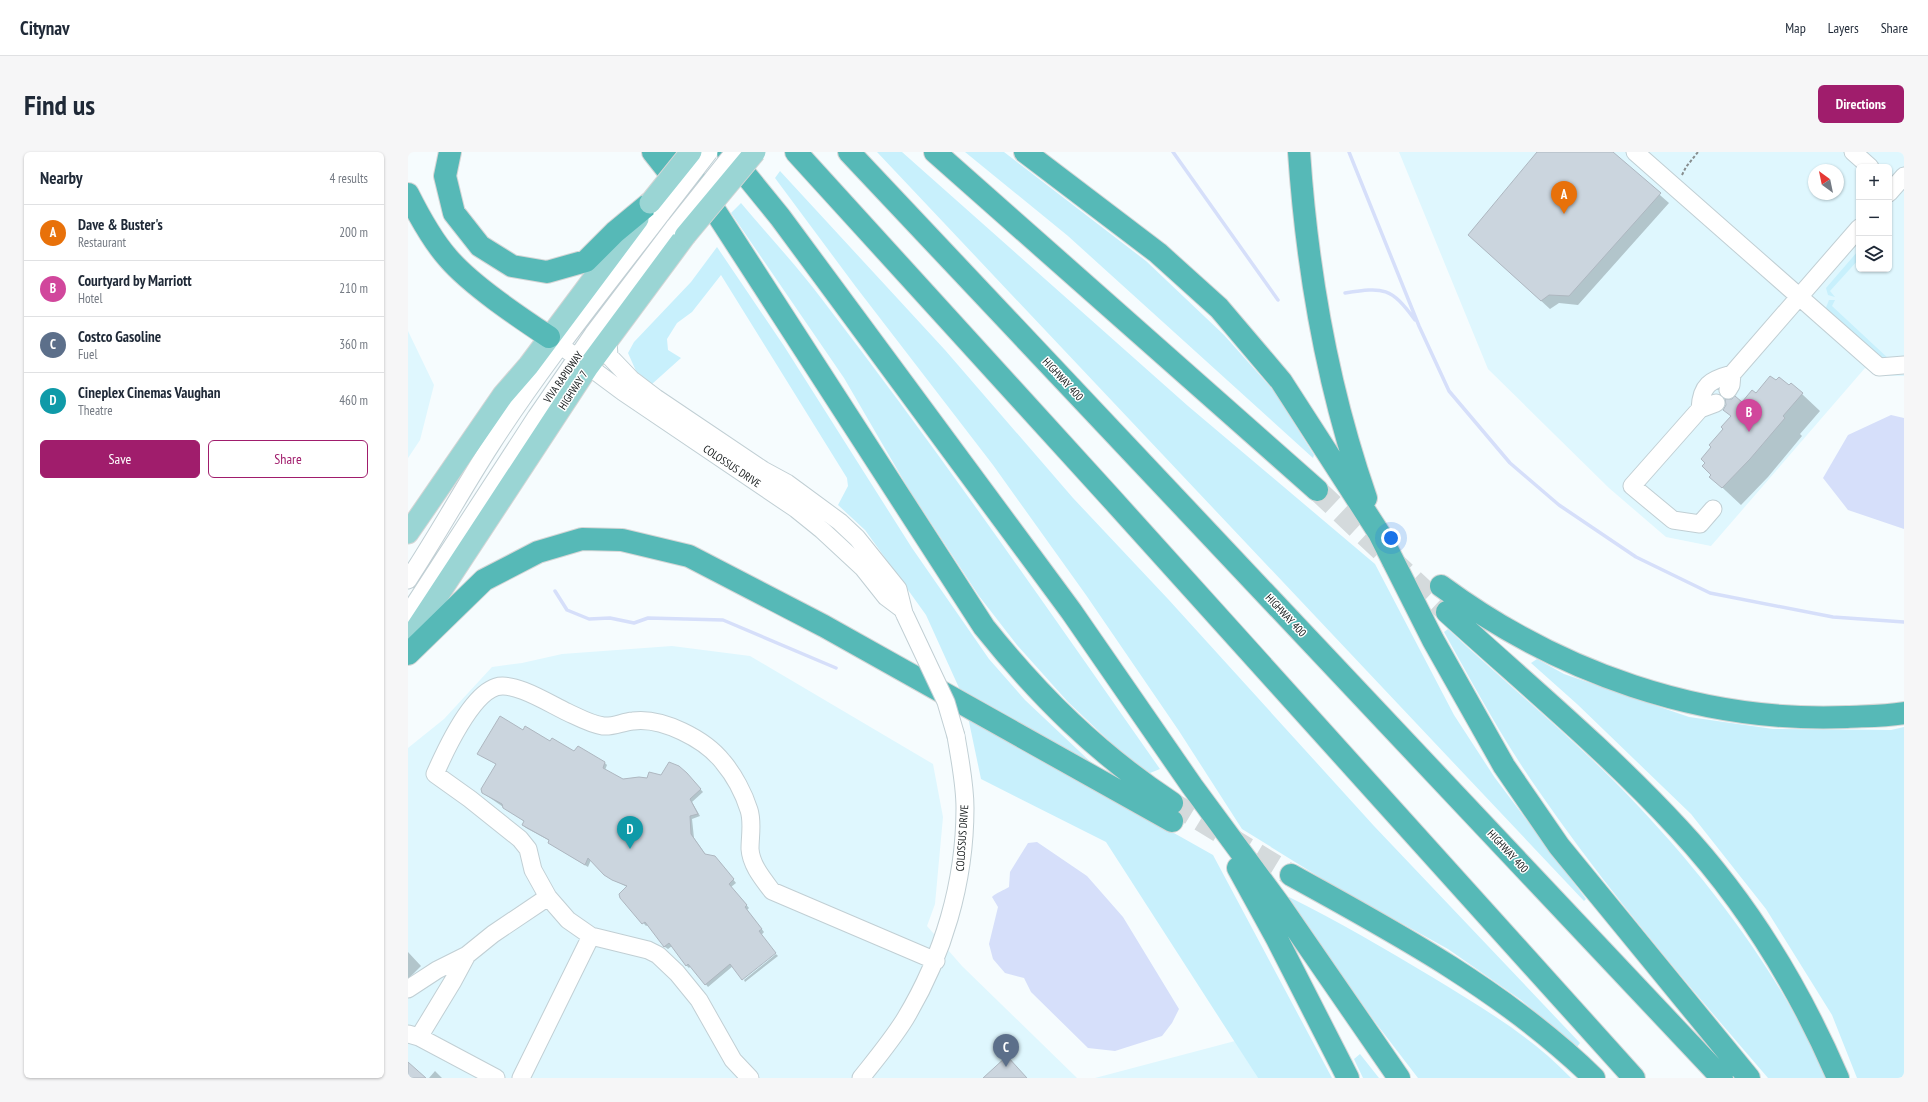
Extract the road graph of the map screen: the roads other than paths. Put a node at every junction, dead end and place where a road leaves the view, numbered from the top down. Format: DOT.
graph roads {
  1 [pos="450,152"];
  2 [pos="653,152"];
  3 [pos="677,152"];
  4 [pos="691,152"];
  5 [pos="709,152"];
  6 [pos="727,152"];
  7 [pos="734,152"];
  8 [pos="755,152"];
  9 [pos="796,152"];
  10 [pos="849,152"];
  11 [pos="935,152"];
  12 [pos="1025,152"];
  13 [pos="1299,152"];
  14 [pos="1635,152"];
  15 [pos="1853,152"];
  16 [pos="1867,164"];
  17 [pos="408,194"];
  18 [pos="656,208"];
  19 [pos="680,231"];
  20 [pos="1856,231"];
  21 [pos="745,256"];
  22 [pos="1800,296"];
  23 [pos="555,341"];
  24 [pos="608,341"];
  25 [pos="582,362"];
  26 [pos="1904,365"];
  27 [pos="1732,374"];
  28 [pos="627,386"];
  29 [pos="1728,390"];
  30 [pos="1716,404"];
  31 [pos="1700,409"];
  32 [pos="1317,490"];
  33 [pos="1713,509"];
  34 [pos="411,529"];
  35 [pos="1379,533"];
  36 [pos="408,548"];
  37 [pos="408,580"];
  38 [pos="1441,586"];
  39 [pos="1447,612"];
  40 [pos="408,614"];
  41 [pos="408,641"];
  42 [pos="408,654"];
  43 [pos="1904,713"];
  44 [pos="1192,786"];
  45 [pos="1291,875"];
  46 [pos="548,897"];
  47 [pos="590,936"];
  48 [pos="467,955"];
  49 [pos="936,961"];
  50 [pos="408,989"];
  51 [pos="412,1032"];
  52 [pos="496,1078"];
  53 [pos="521,1078"];
  54 [pos="750,1078"];
  55 [pos="861,1078"];
  56 [pos="1348,1078"];
  57 [pos="1399,1078"];
  58 [pos="1594,1078"];
  59 [pos="1634,1078"];
  60 [pos="1722,1078"];
  61 [pos="1749,1078"];
  62 [pos="1838,1078"];
  1 -- 18 [label="highway"];
  2 -- 21 [label="highway"];
  3 -- 21 [label="highway"];
  4 -- 18 [label="main road, bridge"];
  5 -- 18 [label="street, bridge"];
  6 -- 44 [label="highway"];
  7 -- 19 [label="street, VIVA RAPIDWAY, bridge"];
  8 -- 19 [label="main road, HIGHWAY 7, bridge"];
  9 -- 59 [label="highway"];
  10 -- 60 [label="highway, HIGHWAY 400"];
  11 -- 32 [label="highway"];
  12 -- 35 [label="highway"];
  13 -- 35 [label="highway"];
  14 -- 22 [label="street"];
  15 -- 16 [label="street"];
  17 -- 23 [label="highway"];
  18 -- 23 [label="main road"];
  19 -- 24 [label="main road, HIGHWAY 7"];
  19 -- 25 [label="street, VIVA RAPIDWAY"];
  20 -- 22 [label="street"];
  21 -- 42 [label="highway"];
  22 -- 26 [label="street"];
  22 -- 27 [label="street"];
  23 -- 25 [label="street, COLOSSUS DRIVE"];
  23 -- 34 [label="main road"];
  23 -- 37 [label="street, VIVA RAPIDWAY"];
  24 -- 25 [label="main road, HIGHWAY 7"];
  24 -- 28 [label="street, COLOSSUS DRIVE"];
  25 -- 28 [label="street, COLOSSUS DRIVE"];
  25 -- 40 [label="street, VIVA RAPIDWAY"];
  25 -- 41 [label="main road, HIGHWAY 7"];
  27 -- 29 [label="street"];
  27 -- 31 [label="street"];
  28 -- 49 [label="street, COLOSSUS DRIVE, bridge"];
  30 -- 31 [label="street"];
  31 -- 33 [label="street"];
  34 -- 36 [label="main road"];
  35 -- 61 [label="highway"];
  38 -- 43 [label="highway"];
  39 -- 62 [label="highway"];
  44 -- 56 [label="highway"];
  44 -- 57 [label="highway"];
  45 -- 58 [label="highway"];
  46 -- 47 [label="street"];
  46 -- 48 [label="street"];
  46 -- 49 [label="street"];
  47 -- 53 [label="street"];
  47 -- 54 [label="street"];
  48 -- 50 [label="street"];
  48 -- 51 [label="street"];
  49 -- 55 [label="street, COLOSSUS DRIVE"];
  51 -- 52 [label="street"];
}
